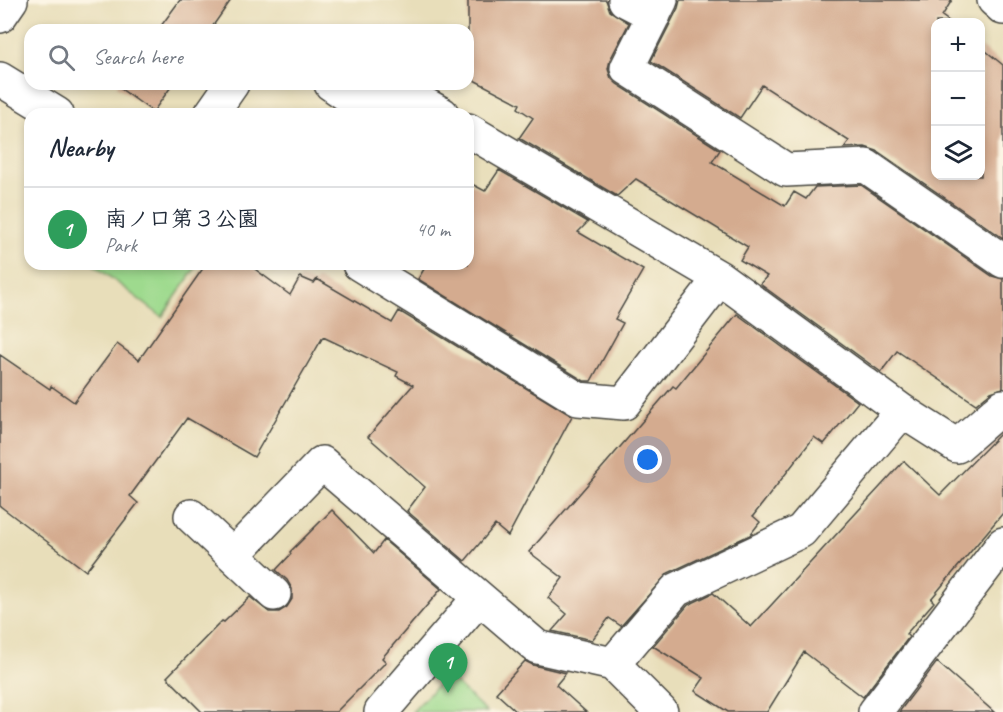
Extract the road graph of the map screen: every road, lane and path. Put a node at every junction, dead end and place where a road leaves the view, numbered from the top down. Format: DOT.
graph roads {
  1 [pos="11,0"];
  2 [pos="626,0"];
  3 [pos="994,0"];
  4 [pos="658,7"];
  5 [pos="1003,8"];
  6 [pos="0,16"];
  7 [pos="0,79"];
  8 [pos="228,90"];
  9 [pos="340,90"];
  10 [pos="47,108"];
  11 [pos="215,108"];
  12 [pos="431,108"];
  13 [pos="474,134"];
  14 [pos="1003,261"];
  15 [pos="369,270"];
  16 [pos="720,278"];
  17 [pos="1003,406"];
  18 [pos="902,411"];
  19 [pos="191,516"];
  20 [pos="1003,544"];
  21 [pos="233,555"];
  22 [pos="274,594"];
  23 [pos="479,598"];
  24 [pos="613,664"];
  25 [pos="381,712"];
  26 [pos="661,712"];
  27 [pos="875,712"];
  1 -- 6 [label="street"];
  2 -- 4 [label="street"];
  3 -- 5 [label="street"];
  4 -- 14 [label="street"];
  7 -- 10 [label="street"];
  8 -- 11 [label="street"];
  9 -- 12 [label="street"];
  13 -- 16 [label="street"];
  15 -- 16 [label="street"];
  16 -- 18 [label="street"];
  17 -- 18 [label="street"];
  18 -- 24 [label="street"];
  19 -- 21 [label="street"];
  20 -- 27 [label="street"];
  21 -- 22 [label="street"];
  21 -- 23 [label="street"];
  23 -- 24 [label="street"];
  23 -- 25 [label="street"];
  24 -- 26 [label="street"];
}
